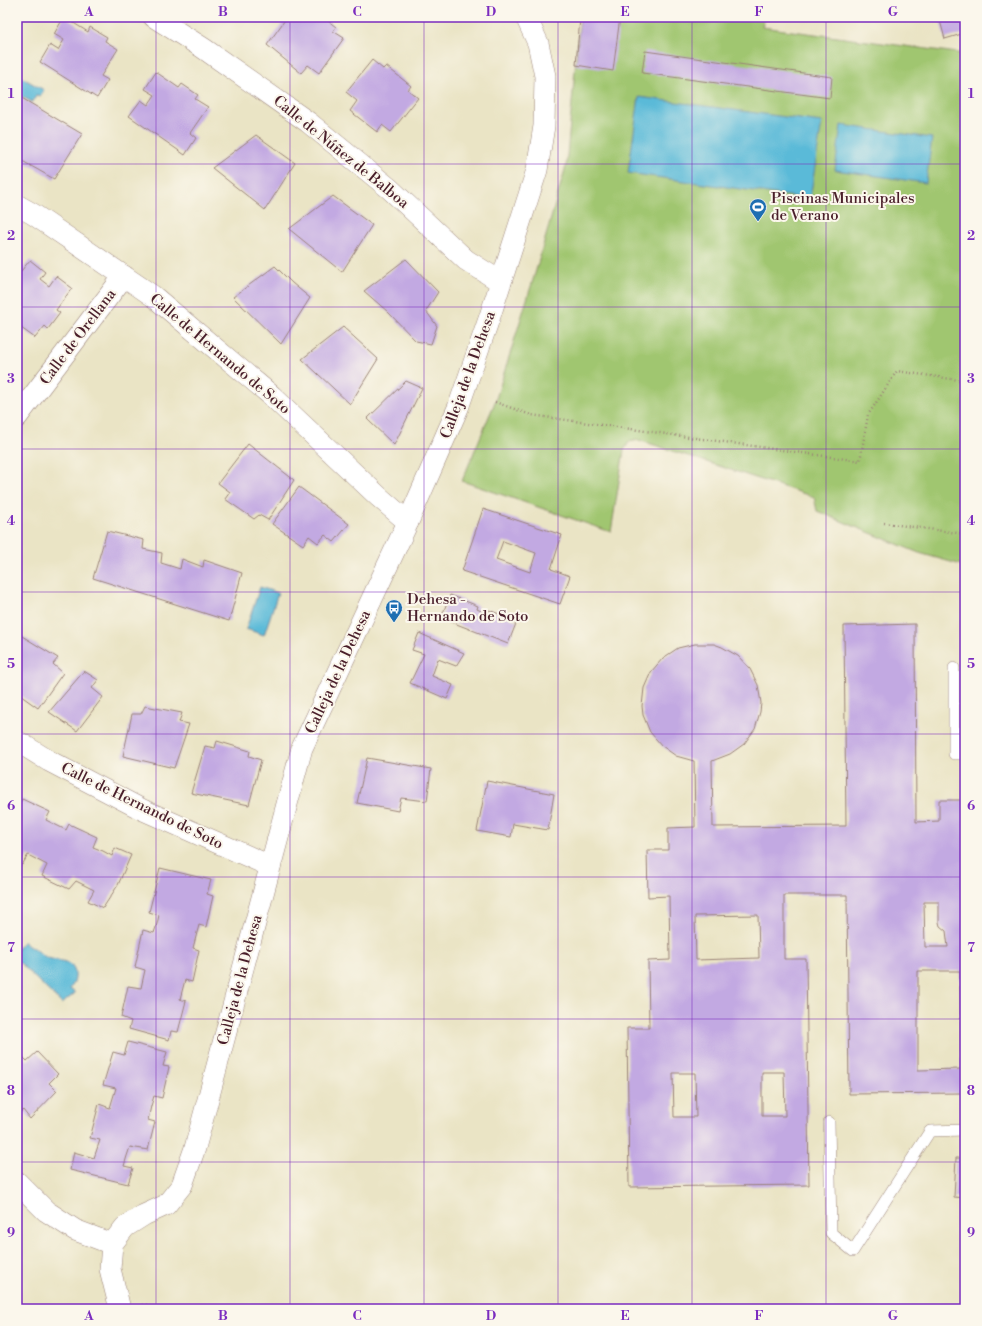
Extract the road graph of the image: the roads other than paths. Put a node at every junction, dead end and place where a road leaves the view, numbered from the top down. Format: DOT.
graph roads {
  1 [pos="154,17"];
  2 [pos="526,17"];
  3 [pos="17,205"];
  4 [pos="124,276"];
  5 [pos="501,282"];
  6 [pos="17,416"];
  7 [pos="408,522"];
  8 [pos="954,668"];
  9 [pos="17,741"];
  10 [pos="965,754"];
  11 [pos="270,866"];
  12 [pos="829,1122"];
  13 [pos="965,1130"];
  14 [pos="17,1182"];
  15 [pos="112,1244"];
  16 [pos="120,1309"];
  1 -- 5 [label="street, Calle de Núñez de Balboa"];
  2 -- 5 [label="street, Calleja de la Dehesa"];
  3 -- 4 [label="street, Calle de Hernando de Soto"];
  4 -- 6 [label="street, Calle de Orellana"];
  4 -- 7 [label="street, Calle de Hernando de Soto"];
  5 -- 7 [label="street, Calleja de la Dehesa"];
  7 -- 11 [label="street, Calleja de la Dehesa"];
  8 -- 10 [label="lane"];
  9 -- 11 [label="street, Calle de Hernando de Soto"];
  11 -- 15 [label="street, Calleja de la Dehesa"];
  12 -- 13 [label="lane"];
  14 -- 15 [label="street"];
  15 -- 16 [label="street"];
}
